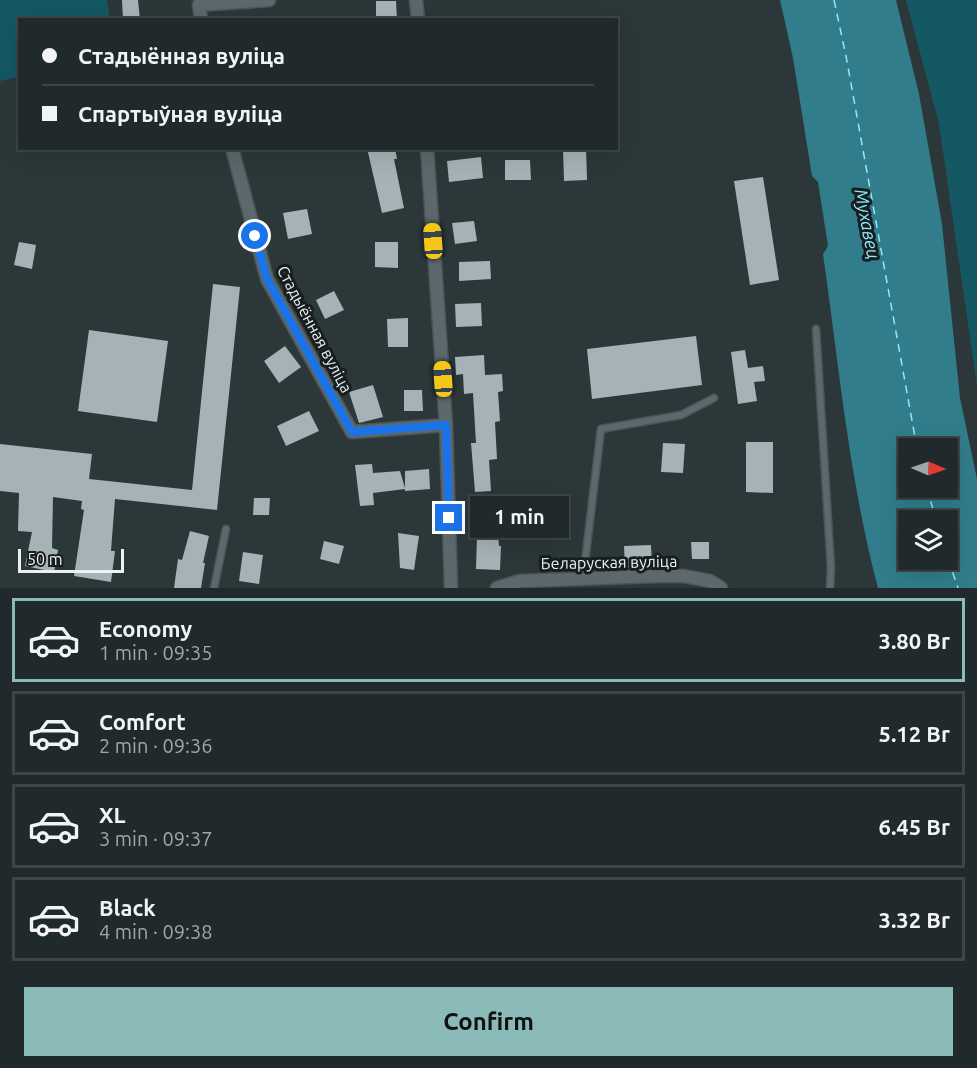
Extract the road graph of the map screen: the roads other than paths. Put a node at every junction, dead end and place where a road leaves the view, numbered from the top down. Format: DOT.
graph roads {
  1 [pos="269,0"];
  2 [pos="416,0"];
  3 [pos="201,18"];
  4 [pos="418,18"];
  5 [pos="233,150"];
  6 [pos="427,150"];
  7 [pos="816,329"];
  8 [pos="714,398"];
  9 [pos="446,425"];
  10 [pos="226,529"];
  11 [pos="583,578"];
  12 [pos="214,588"];
  13 [pos="451,588"];
  14 [pos="497,588"];
  15 [pos="721,588"];
  16 [pos="830,588"];
  1 -- 3 [label="street"];
  2 -- 4 [label="street"];
  5 -- 9 [label="street, Стадыённая вуліца"];
  6 -- 9 [label="street"];
  7 -- 16 [label="lane"];
  8 -- 11 [label="lane"];
  9 -- 13 [label="street"];
  10 -- 12 [label="lane"];
  11 -- 14 [label="street, Беларуская вуліца"];
  11 -- 15 [label="street, Беларуская вуліца"];
}
